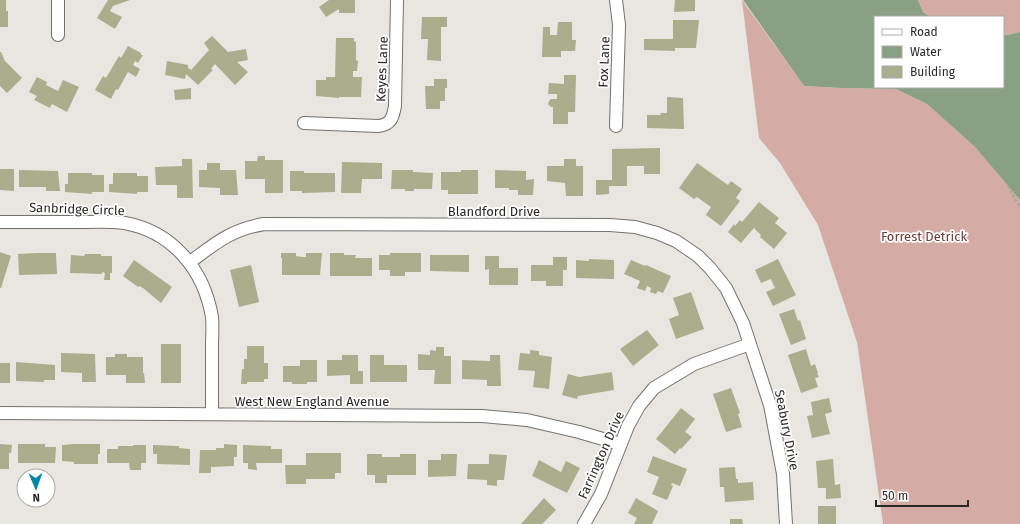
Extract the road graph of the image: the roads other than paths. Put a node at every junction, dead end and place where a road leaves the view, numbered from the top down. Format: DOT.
graph roads {
  1 [pos="58,0"];
  2 [pos="397,0"];
  3 [pos="616,0"];
  4 [pos="58,35"];
  5 [pos="304,123"];
  6 [pos="616,126"];
  7 [pos="0,222"];
  8 [pos="190,262"];
  9 [pos="750,344"];
  10 [pos="0,413"];
  11 [pos="212,414"];
  12 [pos="620,444"];
  13 [pos="584,524"];
  14 [pos="786,524"];
  1 -- 4 [label="street"];
  2 -- 5 [label="street, Keyes Lane"];
  3 -- 6 [label="street, Fox Lane"];
  7 -- 8 [label="street, Sanbridge Circle"];
  8 -- 9 [label="street, Blandford Drive"];
  8 -- 11 [label="street, Sanbridge Circle"];
  9 -- 12 [label="street, Farrington Drive"];
  9 -- 14 [label="street, Seabury Drive"];
  10 -- 11 [label="street, West New England Avenue"];
  11 -- 12 [label="street, West New England Avenue"];
  12 -- 13 [label="street, Farrington Drive"];
}
